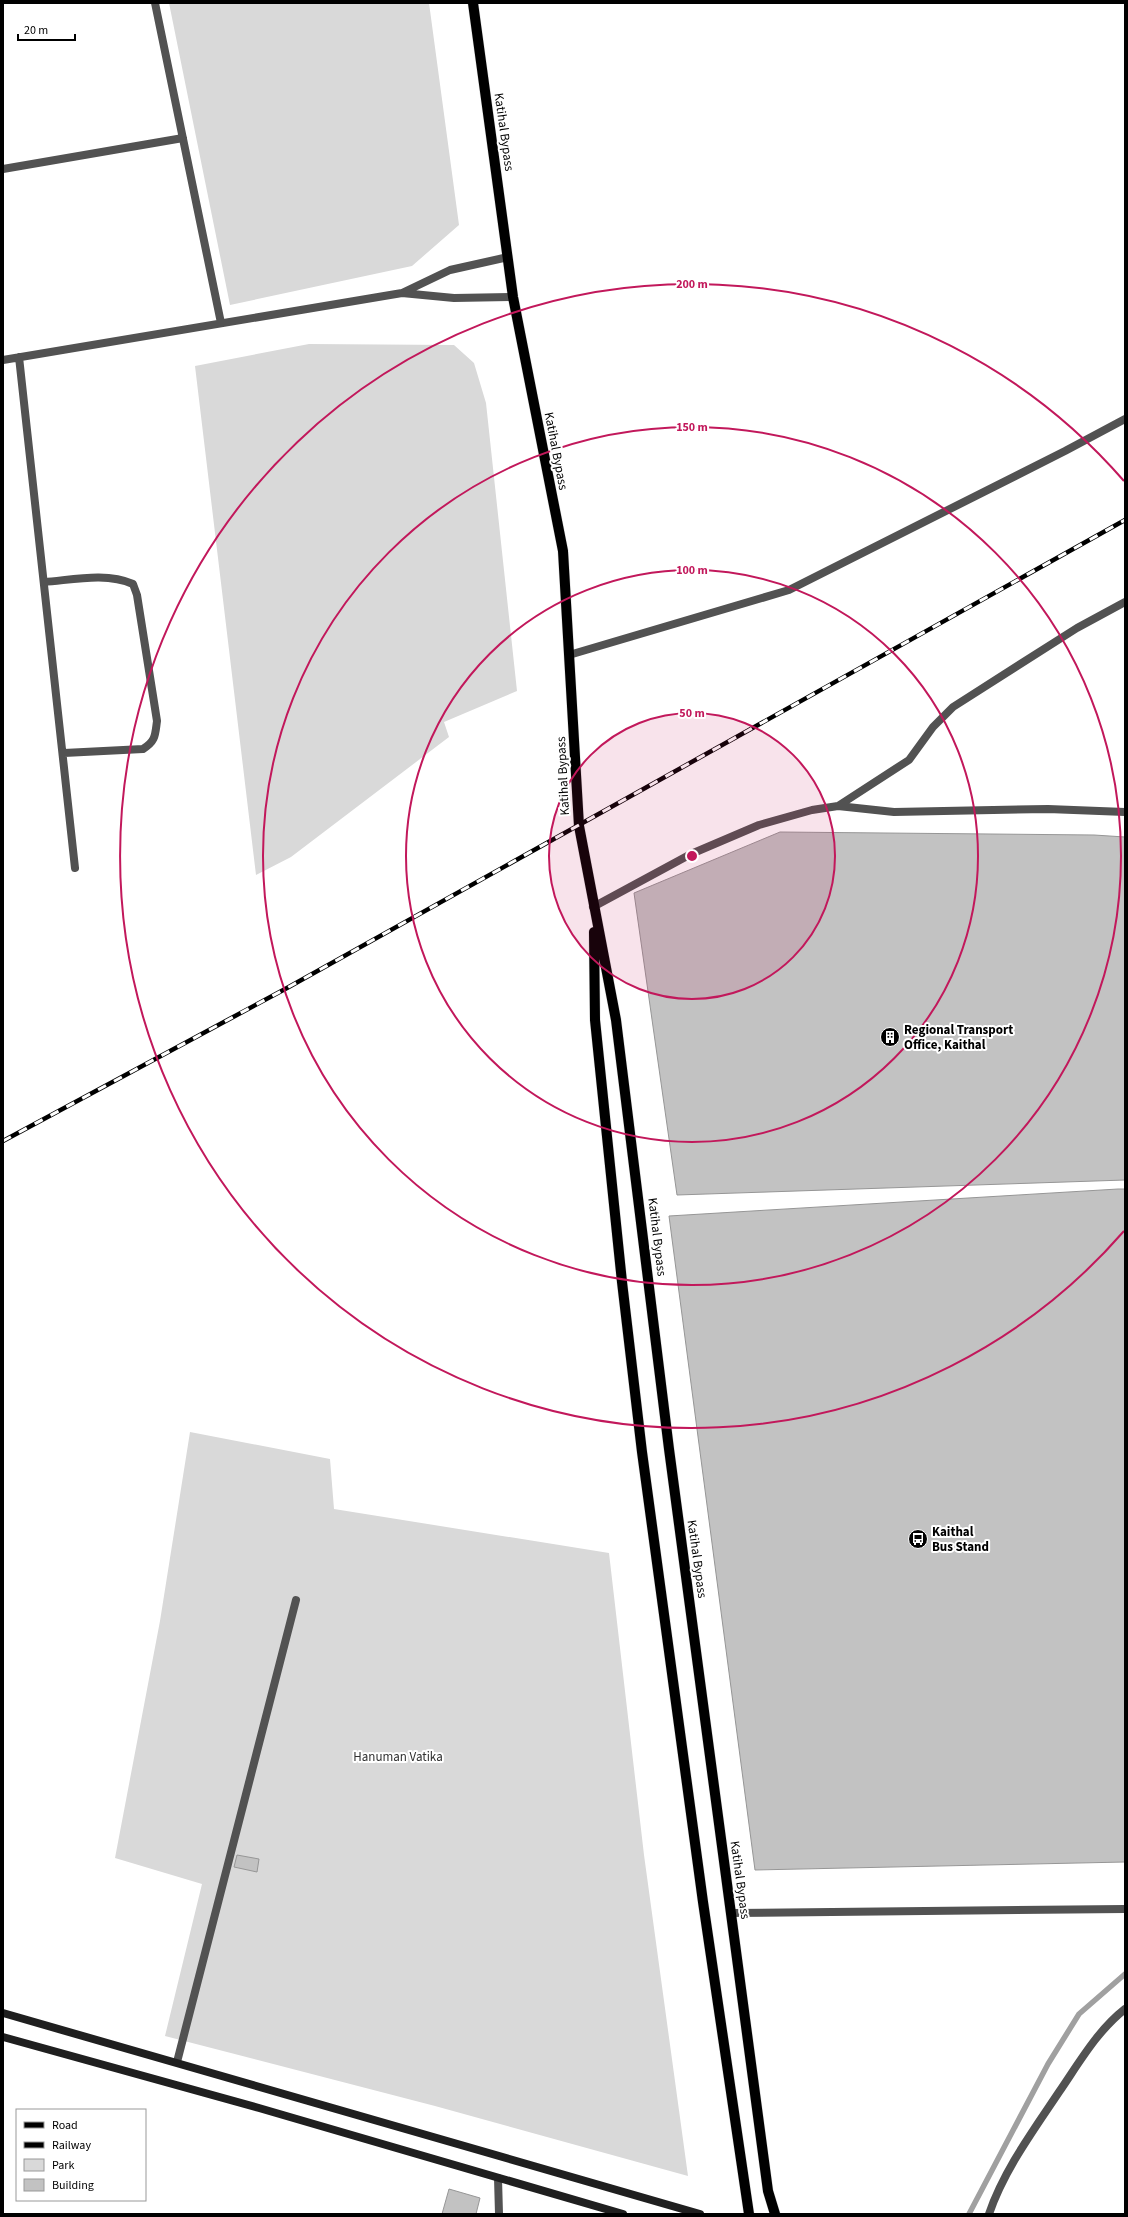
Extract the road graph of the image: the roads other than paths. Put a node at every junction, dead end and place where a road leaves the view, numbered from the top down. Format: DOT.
graph roads {
  1 [pos="155,3"];
  2 [pos="473,3"];
  3 [pos="183,138"];
  4 [pos="3,169"];
  5 [pos="508,257"];
  6 [pos="402,293"];
  7 [pos="513,297"];
  8 [pos="221,323"];
  9 [pos="19,357"];
  10 [pos="3,360"];
  11 [pos="1125,419"];
  12 [pos="44,582"];
  13 [pos="1125,602"];
  14 [pos="569,655"];
  15 [pos="64,753"];
  16 [pos="838,806"];
  17 [pos="1125,812"];
  18 [pos="75,868"];
  19 [pos="593,907"];
  20 [pos="296,1600"];
  21 [pos="1125,1909"];
  22 [pos="731,1913"];
  23 [pos="1125,2009"];
  24 [pos="3,2013"];
  25 [pos="3,2037"];
  26 [pos="177,2062"];
  27 [pos="498,2178"];
  28 [pos="499,2214"];
  29 [pos="623,2214"];
  30 [pos="700,2214"];
  31 [pos="749,2214"];
  32 [pos="775,2214"];
  33 [pos="989,2214"];
  1 -- 3 [label="street"];
  2 -- 5 [label="main road, Katihal Bypass"];
  3 -- 4 [label="street"];
  3 -- 8 [label="street"];
  5 -- 6 [label="street"];
  5 -- 7 [label="main road, Katihal Bypass"];
  6 -- 7 [label="street"];
  6 -- 8 [label="street"];
  7 -- 14 [label="main road, Katihal Bypass"];
  8 -- 9 [label="street"];
  9 -- 10 [label="street"];
  9 -- 12 [label="street"];
  11 -- 14 [label="street"];
  12 -- 15 [label="street"];
  12 -- 15 [label="street"];
  13 -- 16 [label="street"];
  14 -- 19 [label="main road, Katihal Bypass"];
  15 -- 18 [label="street"];
  16 -- 17 [label="street"];
  16 -- 19 [label="street"];
  19 -- 22 [label="main road, Katihal Bypass"];
  19 -- 31 [label="main road, Katihal Bypass"];
  20 -- 26 [label="street"];
  21 -- 22 [label="street"];
  22 -- 32 [label="main road, Katihal Bypass"];
  23 -- 33 [label="street"];
  24 -- 26 [label="main road"];
  25 -- 27 [label="main road"];
  26 -- 30 [label="main road"];
  27 -- 28 [label="street"];
  27 -- 29 [label="main road"];
}
